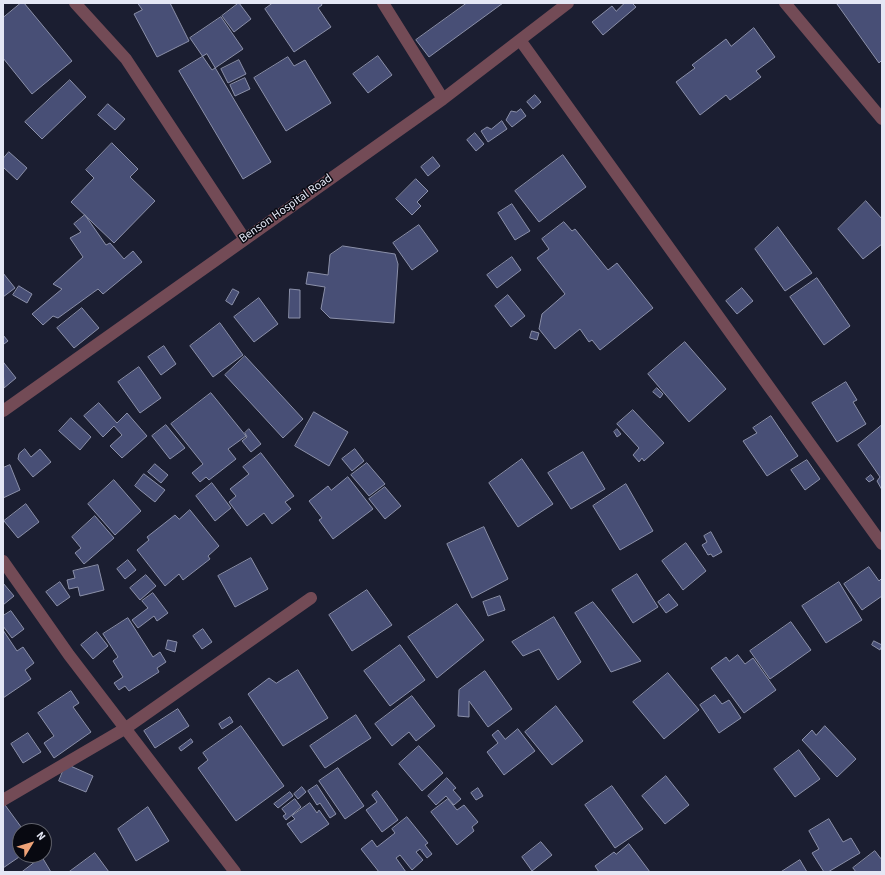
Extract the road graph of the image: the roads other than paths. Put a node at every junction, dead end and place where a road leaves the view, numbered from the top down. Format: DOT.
graph roads {
  1 [pos="75,3"];
  2 [pos="383,3"];
  3 [pos="568,3"];
  4 [pos="784,3"];
  5 [pos="520,40"];
  6 [pos="443,99"];
  7 [pos="882,119"];
  8 [pos="244,238"];
  9 [pos="3,411"];
  10 [pos="882,544"];
  11 [pos="3,561"];
  12 [pos="311,598"];
  13 [pos="126,728"];
  14 [pos="3,800"];
  15 [pos="235,872"];
  1 -- 8 [label="street"];
  2 -- 6 [label="street"];
  3 -- 5 [label="street, Benson Hospital Road"];
  4 -- 7 [label="street"];
  5 -- 6 [label="street, Benson Hospital Road"];
  5 -- 10 [label="street"];
  6 -- 8 [label="street, Benson Hospital Road"];
  8 -- 9 [label="street, Benson Hospital Road"];
  11 -- 13 [label="street"];
  12 -- 13 [label="street"];
  13 -- 14 [label="street"];
  13 -- 15 [label="street"];
}
